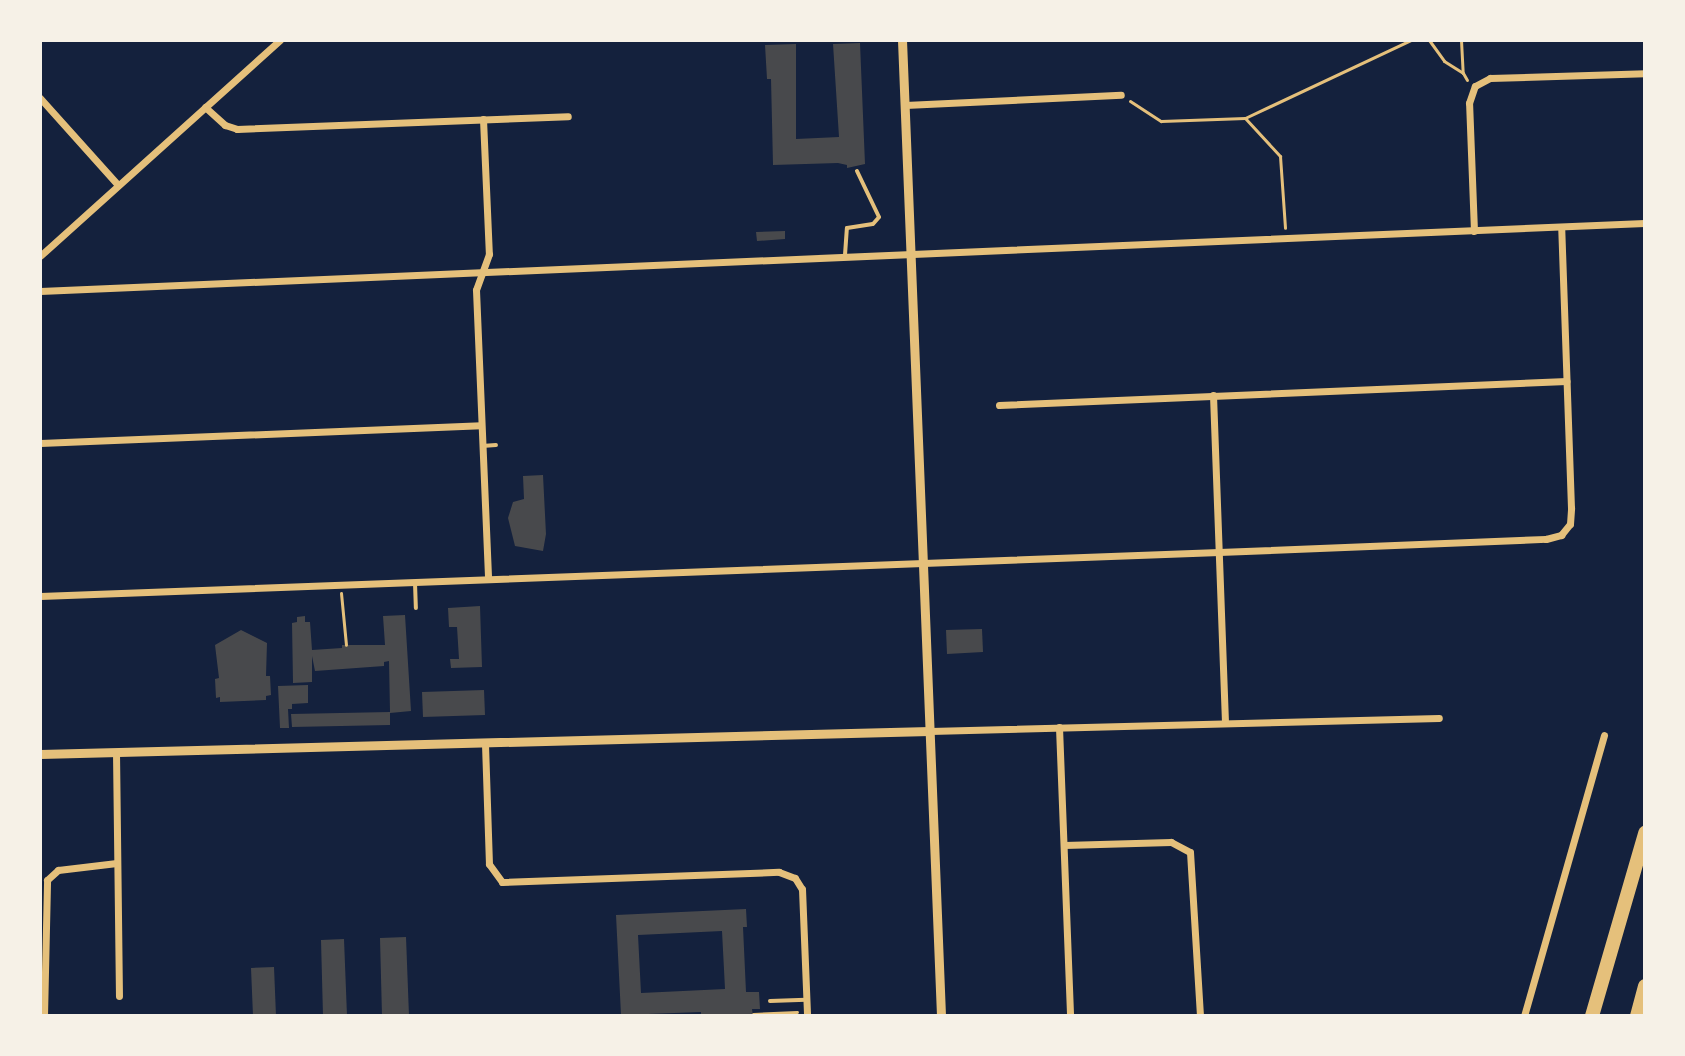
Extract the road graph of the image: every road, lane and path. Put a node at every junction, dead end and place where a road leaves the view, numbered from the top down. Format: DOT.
graph roads {
  1 [pos="280,40"];
  2 [pos="902,40"];
  3 [pos="1411,40"];
  4 [pos="1429,40"];
  5 [pos="1461,40"];
  6 [pos="1463,73"];
  7 [pos="1645,73"];
  8 [pos="1472,90"];
  9 [pos="1121,95"];
  10 [pos="40,98"];
  11 [pos="905,105"];
  12 [pos="205,107"];
  13 [pos="568,116"];
  14 [pos="1245,118"];
  15 [pos="483,119"];
  16 [pos="857,171"];
  17 [pos="118,185"];
  18 [pos="1645,223"];
  19 [pos="1561,227"];
  20 [pos="1474,231"];
  21 [pos="1286,239"];
  22 [pos="911,255"];
  23 [pos="40,256"];
  24 [pos="846,258"];
  25 [pos="482,273"];
  26 [pos="40,291"];
  27 [pos="1566,381"];
  28 [pos="1213,395"];
  29 [pos="999,405"];
  30 [pos="481,425"];
  31 [pos="40,443"];
  32 [pos="496,445"];
  33 [pos="482,446"];
  34 [pos="1219,552"];
  35 [pos="923,562"];
  36 [pos="488,578"];
  37 [pos="414,581"];
  38 [pos="340,584"];
  39 [pos="40,596"];
  40 [pos="416,608"];
  41 [pos="346,645"];
  42 [pos="1439,718"];
  43 [pos="1225,723"];
  44 [pos="1059,727"];
  45 [pos="930,731"];
  46 [pos="1604,735"];
  47 [pos="485,744"];
  48 [pos="116,752"];
  49 [pos="40,754"];
  50 [pos="1645,833"];
  51 [pos="1064,845"];
  52 [pos="117,863"];
  53 [pos="1645,986"];
  54 [pos="119,996"];
  55 [pos="806,1000"];
  56 [pos="770,1001"];
  57 [pos="753,1014"];
  58 [pos="807,1014"];
  59 [pos="44,1016"];
  60 [pos="941,1016"];
  61 [pos="1070,1016"];
  62 [pos="1200,1016"];
  63 [pos="1524,1016"];
  64 [pos="1592,1016"];
  65 [pos="1637,1016"];
  1 -- 12 [label="street"];
  2 -- 11 [label="street"];
  3 -- 14 [label="path"];
  4 -- 6 [label="path"];
  5 -- 6 [label="path"];
  6 -- 8 [label="path"];
  7 -- 8 [label="street"];
  8 -- 20 [label="street"];
  9 -- 11 [label="street"];
  9 -- 14 [label="path"];
  10 -- 17 [label="street"];
  11 -- 22 [label="street"];
  12 -- 15 [label="street"];
  12 -- 17 [label="street"];
  13 -- 15 [label="street"];
  14 -- 21 [label="path"];
  15 -- 25 [label="street"];
  16 -- 24 [label="lane"];
  17 -- 23 [label="street"];
  18 -- 19 [label="street"];
  19 -- 20 [label="street"];
  19 -- 27 [label="street"];
  20 -- 21 [label="street"];
  21 -- 22 [label="street"];
  22 -- 24 [label="street"];
  22 -- 35 [label="street"];
  24 -- 25 [label="street"];
  25 -- 26 [label="street"];
  25 -- 30 [label="street"];
  27 -- 28 [label="street"];
  27 -- 34 [label="street"];
  28 -- 29 [label="street"];
  28 -- 34 [label="street"];
  30 -- 31 [label="street"];
  30 -- 33 [label="street"];
  32 -- 33 [label="lane"];
  33 -- 36 [label="street"];
  34 -- 35 [label="street"];
  34 -- 43 [label="street"];
  35 -- 36 [label="street"];
  35 -- 45 [label="street"];
  36 -- 37 [label="street"];
  37 -- 38 [label="street"];
  37 -- 40 [label="lane"];
  38 -- 39 [label="street"];
  38 -- 41 [label="path"];
  42 -- 43 [label="street"];
  43 -- 44 [label="street"];
  44 -- 45 [label="street"];
  44 -- 51 [label="street"];
  45 -- 47 [label="street"];
  45 -- 60 [label="street"];
  46 -- 63 [label="street"];
  47 -- 48 [label="street"];
  47 -- 55 [label="street"];
  48 -- 49 [label="street"];
  48 -- 52 [label="street"];
  50 -- 64 [label="highway"];
  51 -- 61 [label="street"];
  51 -- 62 [label="street"];
  52 -- 54 [label="street"];
  52 -- 59 [label="street"];
  53 -- 65 [label="highway"];
  55 -- 56 [label="lane"];
  55 -- 58 [label="street"];
  57 -- 58 [label="path"];
}
